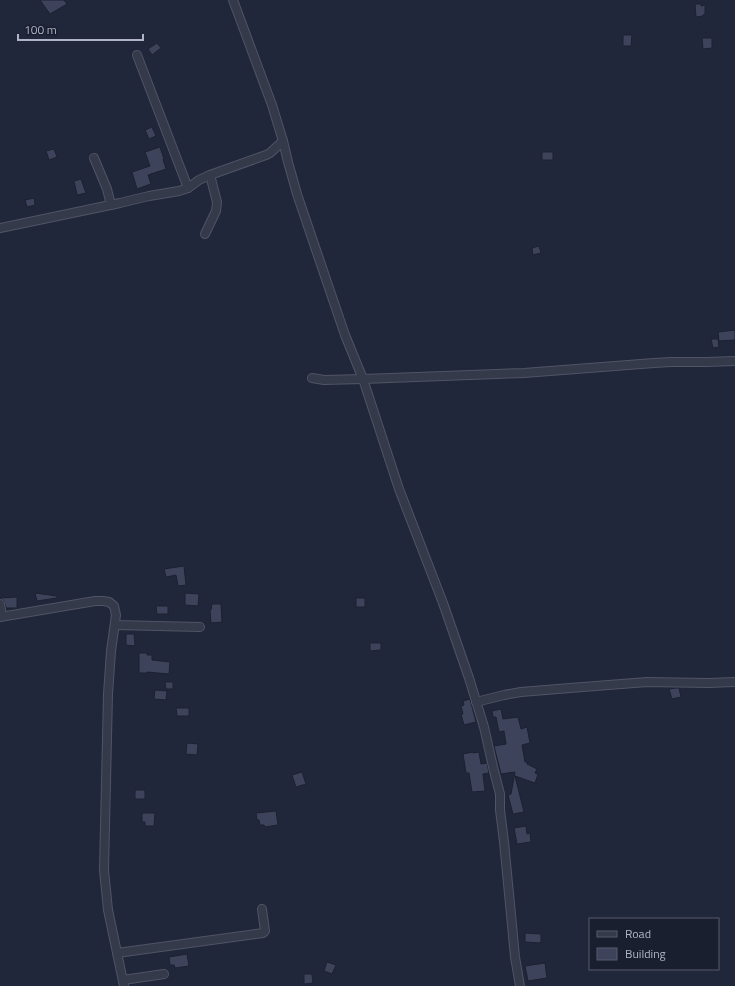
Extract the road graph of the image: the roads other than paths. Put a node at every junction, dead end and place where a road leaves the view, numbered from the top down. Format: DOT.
graph roads {
  1 [pos="233,0"];
  2 [pos="137,55"];
  3 [pos="283,141"];
  4 [pos="94,158"];
  5 [pos="210,175"];
  6 [pos="188,188"];
  7 [pos="111,205"];
  8 [pos="0,228"];
  9 [pos="206,234"];
  10 [pos="735,361"];
  11 [pos="312,378"];
  12 [pos="363,379"];
  13 [pos="0,604"];
  14 [pos="1,616"];
  15 [pos="115,625"];
  16 [pos="200,627"];
  17 [pos="735,682"];
  18 [pos="476,702"];
  19 [pos="262,909"];
  20 [pos="117,953"];
  21 [pos="164,974"];
  22 [pos="123,983"];
  23 [pos="520,986"];
  1 -- 3 [label="street"];
  2 -- 6 [label="street"];
  3 -- 5 [label="street"];
  3 -- 12 [label="street"];
  4 -- 7 [label="street"];
  5 -- 6 [label="street"];
  5 -- 9 [label="street"];
  6 -- 7 [label="street"];
  7 -- 8 [label="street"];
  10 -- 12 [label="street"];
  11 -- 12 [label="street"];
  12 -- 18 [label="street"];
  13 -- 14 [label="street"];
  14 -- 15 [label="street"];
  15 -- 16 [label="street"];
  15 -- 20 [label="street"];
  17 -- 18 [label="street"];
  18 -- 23 [label="street"];
  19 -- 20 [label="street"];
  20 -- 22 [label="street"];
  21 -- 22 [label="street"];
}
